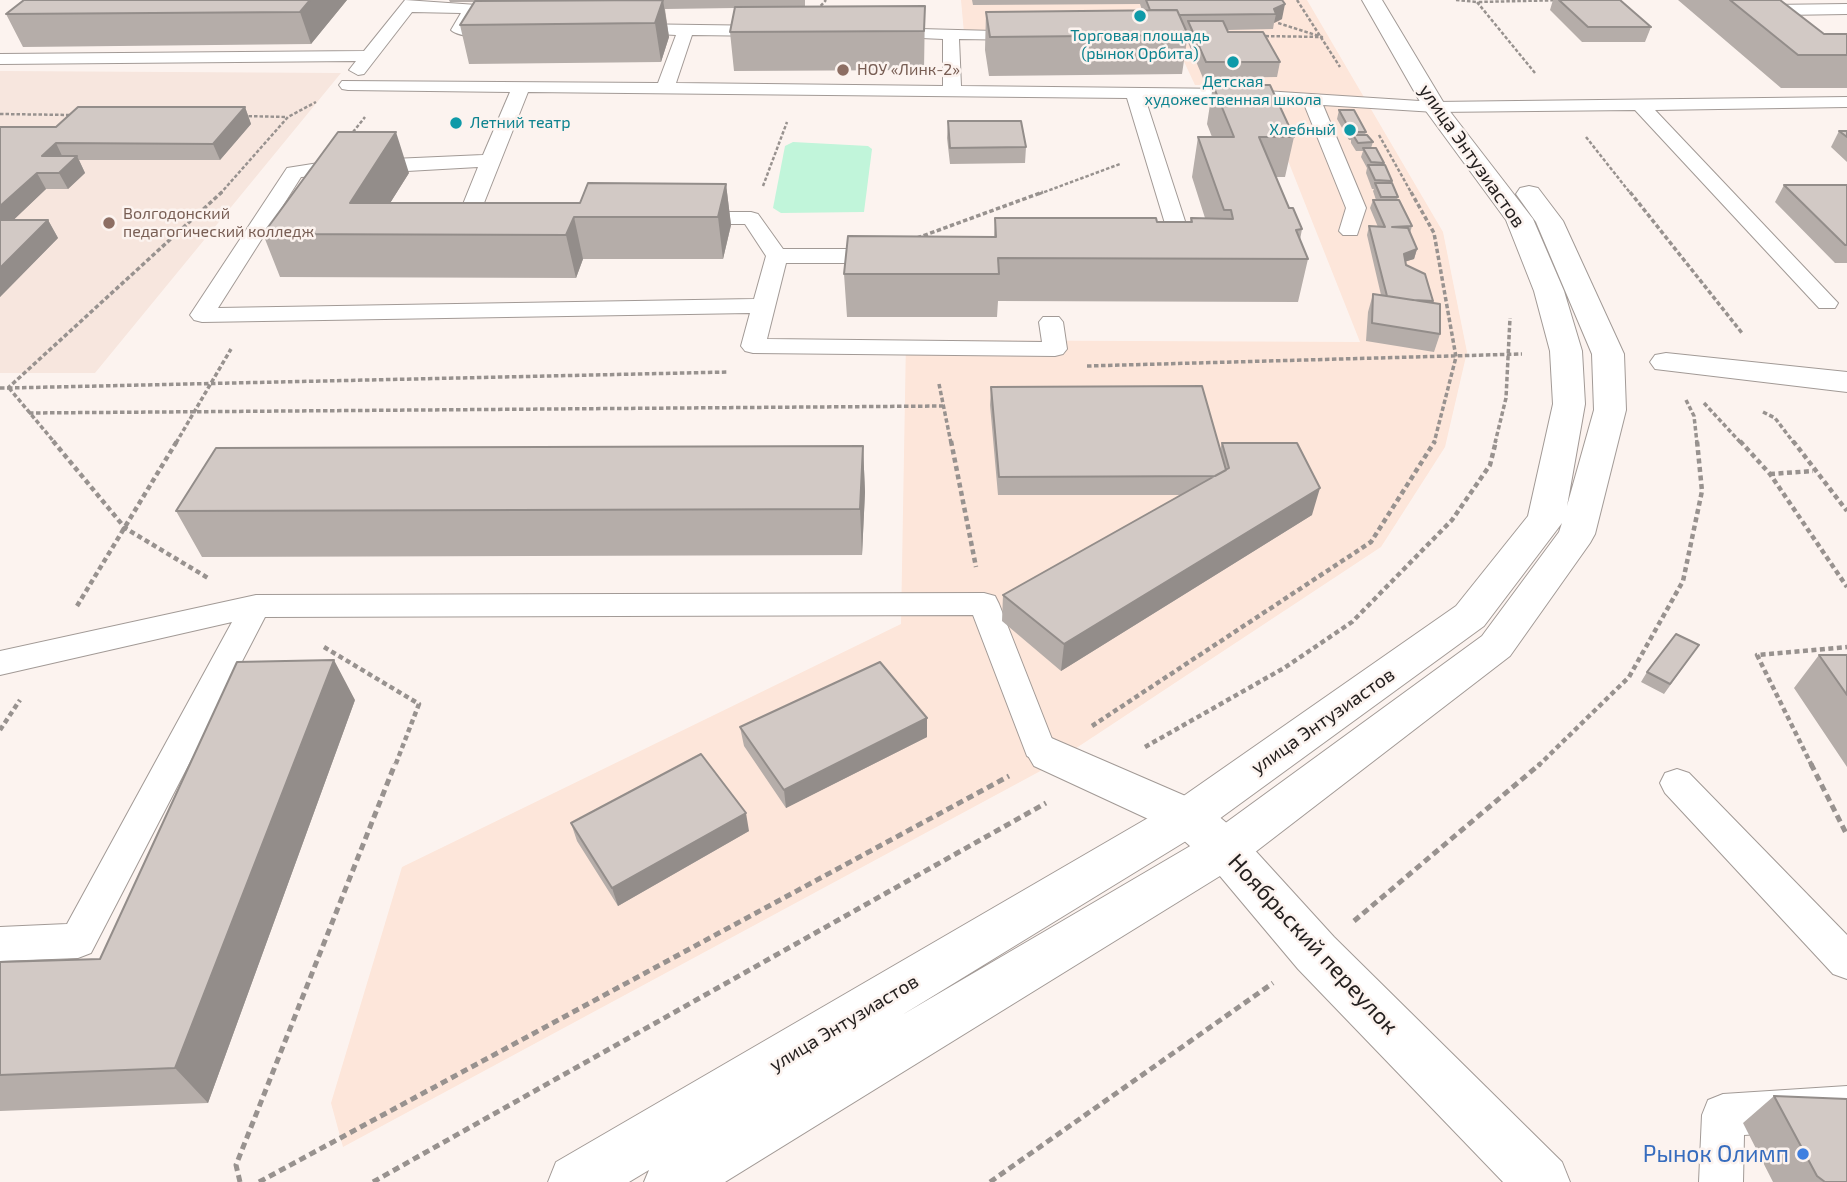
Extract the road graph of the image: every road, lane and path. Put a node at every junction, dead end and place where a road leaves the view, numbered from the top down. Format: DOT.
graph roads {
  1 [pos="826,0"];
  2 [pos="1297,0"];
  3 [pos="1372,0"];
  4 [pos="1393,0"];
  5 [pos="1456,0"];
  6 [pos="1566,0"];
  7 [pos="1477,2"];
  8 [pos="410,4"];
  9 [pos="819,9"];
  10 [pos="1847,9"];
  11 [pos="1278,23"];
  12 [pos="512,29"];
  13 [pos="606,29"];
  14 [pos="686,29"];
  15 [pos="789,32"];
  16 [pos="870,33"];
  17 [pos="951,35"];
  18 [pos="1038,35"];
  19 [pos="1255,36"];
  20 [pos="1322,37"];
  21 [pos="368,56"];
  22 [pos="0,58"];
  23 [pos="1847,58"];
  24 [pos="348,85"];
  25 [pos="389,86"];
  26 [pos="521,88"];
  27 [pos="665,89"];
  28 [pos="799,92"];
  29 [pos="952,93"];
  30 [pos="1135,94"];
  31 [pos="1311,99"];
  32 [pos="1361,102"];
  33 [pos="1847,102"];
  34 [pos="1640,105"];
  35 [pos="1561,106"];
  36 [pos="1450,107"];
  37 [pos="0,114"];
  38 [pos="82,115"];
  39 [pos="233,116"];
  40 [pos="288,117"];
  41 [pos="1153,152"];
  42 [pos="491,161"];
  43 [pos="325,168"];
  44 [pos="670,218"];
  45 [pos="751,218"];
  46 [pos="507,219"];
  47 [pos="1350,231"];
  48 [pos="777,256"];
  49 [pos="863,256"];
  50 [pos="905,256"];
  51 [pos="1157,256"];
  52 [pos="1827,303"];
  53 [pos="764,306"];
  54 [pos="1508,307"];
  55 [pos="249,314"];
  56 [pos="1051,322"];
  57 [pos="1847,358"];
  58 [pos="1761,359"];
  59 [pos="1666,362"];
  60 [pos="938,381"];
  61 [pos="1847,383"];
  62 [pos="0,388"];
  63 [pos="8,388"];
  64 [pos="943,406"];
  65 [pos="196,411"];
  66 [pos="1763,411"];
  67 [pos="29,413"];
  68 [pos="1814,471"];
  69 [pos="1770,474"];
  70 [pos="1840,502"];
  71 [pos="1847,502"];
  72 [pos="1847,511"];
  73 [pos="125,528"];
  74 [pos="1847,587"];
  75 [pos="984,604"];
  76 [pos="256,606"];
  77 [pos="1847,647"];
  78 [pos="48,652"];
  79 [pos="0,663"];
  80 [pos="0,730"];
  81 [pos="1049,754"];
  82 [pos="1096,775"];
  83 [pos="1677,783"];
  84 [pos="1206,833"];
  85 [pos="1847,835"];
  86 [pos="0,944"];
  87 [pos="1316,953"];
  88 [pos="1847,961"];
  89 [pos="1847,1107"];
  90 [pos="729,1167"];
  91 [pos="240,1182"];
  92 [pos="259,1182"];
  93 [pos="373,1182"];
  94 [pos="576,1182"];
  95 [pos="673,1182"];
  96 [pos="990,1182"];
  97 [pos="1542,1182"];
  98 [pos="1721,1182"];
  1 -- 9 [label="path"];
  2 -- 20 [label="path"];
  3 -- 36 [label="street, улица Энтузиастов"];
  4 -- 36 [label="street"];
  5 -- 7 [label="path"];
  6 -- 7 [label="path"];
  7 -- 35 [label="path"];
  8 -- 12 [label="lane"];
  8 -- 21 [label="lane"];
  10 -- 23 [label="lane"];
  11 -- 20 [label="path"];
  13 -- 14 [label="lane"];
  14 -- 15 [label="lane"];
  14 -- 27 [label="lane"];
  16 -- 17 [label="lane"];
  17 -- 18 [label="lane"];
  17 -- 29 [label="lane"];
  19 -- 20 [label="path"];
  20 -- 32 [label="path"];
  21 -- 22 [label="lane"];
  21 -- 24 [label="lane"];
  24 -- 25 [label="lane"];
  24 -- 40 [label="path"];
  25 -- 26 [label="lane"];
  25 -- 43 [label="path"];
  26 -- 27 [label="lane"];
  26 -- 42 [label="lane"];
  27 -- 28 [label="lane"];
  28 -- 29 [label="lane"];
  28 -- 45 [label="path"];
  29 -- 30 [label="lane"];
  30 -- 31 [label="lane"];
  30 -- 41 [label="lane"];
  31 -- 32 [label="lane"];
  31 -- 47 [label="lane"];
  32 -- 36 [label="lane"];
  32 -- 81 [label="path"];
  33 -- 34 [label="lane"];
  34 -- 35 [label="lane"];
  34 -- 52 [label="lane"];
  35 -- 36 [label="lane"];
  35 -- 58 [label="path"];
  36 -- 84 [label="street"];
  37 -- 38 [label="path"];
  39 -- 40 [label="path"];
  40 -- 63 [label="path"];
  41 -- 49 [label="path"];
  41 -- 51 [label="lane"];
  42 -- 43 [label="lane"];
  42 -- 46 [label="lane"];
  43 -- 55 [label="lane"];
  44 -- 45 [label="lane"];
  45 -- 48 [label="lane"];
  48 -- 49 [label="lane"];
  48 -- 53 [label="lane"];
  49 -- 50 [label="lane"];
  53 -- 55 [label="lane"];
  53 -- 56 [label="lane"];
  54 -- 82 [label="path"];
  55 -- 65 [label="path"];
  57 -- 58 [label="street"];
  58 -- 59 [label="street"];
  59 -- 61 [label="street"];
  59 -- 69 [label="path"];
  59 -- 87 [label="path"];
  60 -- 64 [label="path"];
  62 -- 63 [label="path"];
  63 -- 67 [label="path"];
  64 -- 65 [label="path"];
  64 -- 75 [label="path"];
  65 -- 67 [label="path"];
  65 -- 73 [label="path"];
  66 -- 68 [label="path"];
  67 -- 73 [label="path"];
  68 -- 69 [label="path"];
  68 -- 70 [label="path"];
  69 -- 74 [label="path"];
  70 -- 71 [label="path"];
  70 -- 72 [label="path"];
  73 -- 76 [label="path"];
  73 -- 78 [label="path"];
  75 -- 76 [label="lane"];
  75 -- 81 [label="lane"];
  76 -- 78 [label="lane"];
  76 -- 86 [label="lane"];
  76 -- 91 [label="path"];
  77 -- 85 [label="path"];
  78 -- 79 [label="lane"];
  78 -- 80 [label="path"];
  81 -- 82 [label="street, Ноябрьский переулок"];
  81 -- 92 [label="path"];
  82 -- 84 [label="street, Ноябрьский переулок"];
  82 -- 93 [label="path"];
  83 -- 88 [label="lane"];
  84 -- 87 [label="street, Ноябрьский переулок"];
  84 -- 90 [label="street"];
  84 -- 94 [label="street, улица Энтузиастов"];
  87 -- 96 [label="path"];
  87 -- 97 [label="street, Ноябрьский переулок"];
  89 -- 98 [label="lane"];
  90 -- 95 [label="street"];
}
